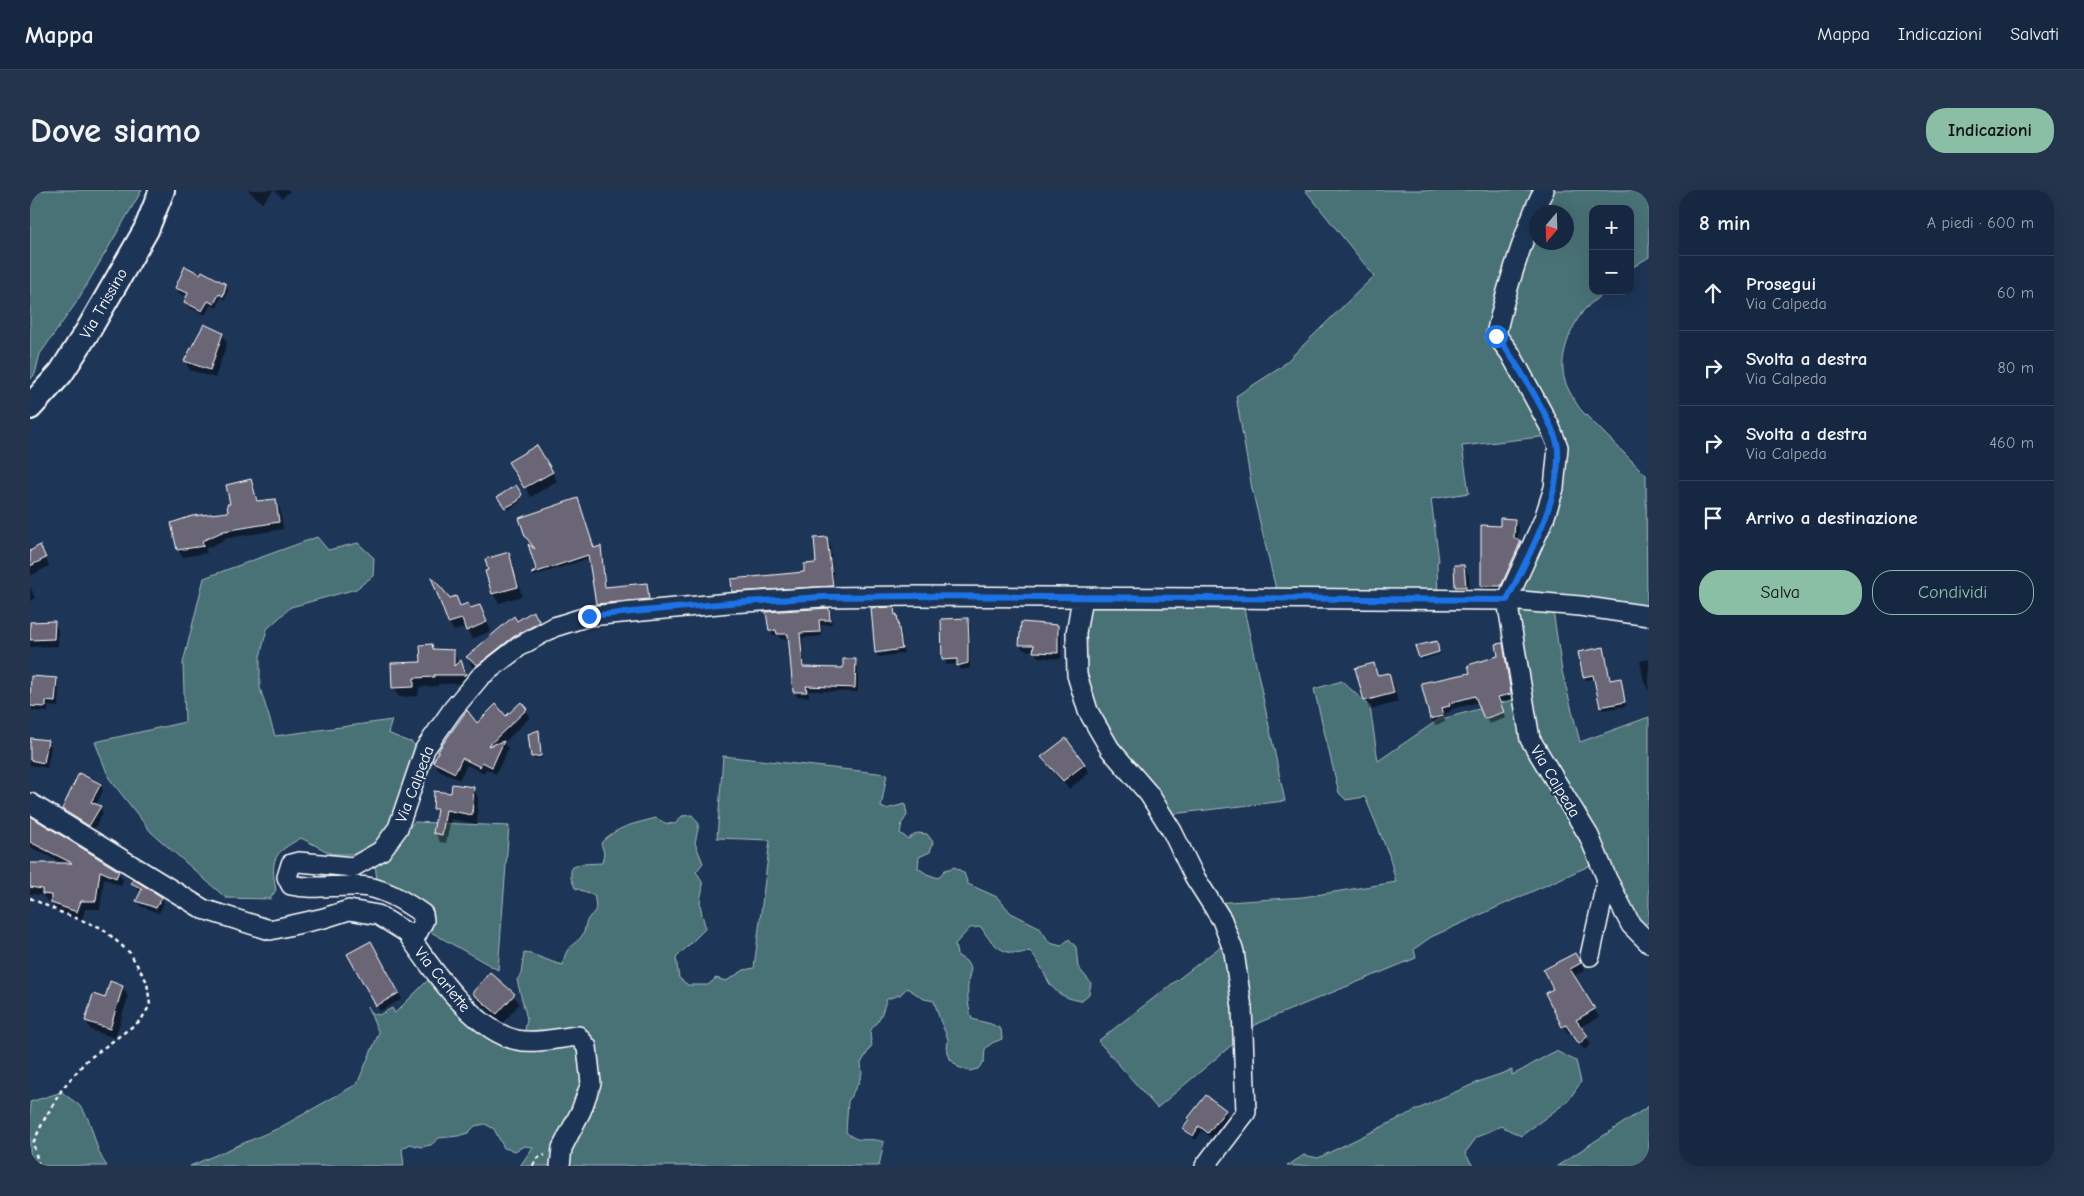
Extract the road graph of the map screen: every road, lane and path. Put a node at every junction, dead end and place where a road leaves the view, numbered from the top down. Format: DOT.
graph roads {
  1 [pos="162,190"];
  2 [pos="1544,190"];
  3 [pos="30,407"];
  4 [pos="1082,598"];
  5 [pos="1507,600"];
  6 [pos="1649,616"];
  7 [pos="30,803"];
  8 [pos="1607,879"];
  9 [pos="30,898"];
  10 [pos="407,933"];
  11 [pos="1649,943"];
  12 [pos="1590,956"];
  13 [pos="39,1166"];
  14 [pos="560,1166"];
  15 [pos="1205,1166"];
  1 -- 3 [label="main road, Via Trissino"];
  2 -- 5 [label="street"];
  4 -- 5 [label="street, Via Calpeda"];
  4 -- 10 [label="street, Via Calpeda"];
  4 -- 15 [label="street"];
  5 -- 6 [label="street, Via Calpeda"];
  5 -- 8 [label="street, Via Calpeda"];
  7 -- 10 [label="street"];
  8 -- 11 [label="street, Via Calpeda"];
  8 -- 12 [label="street"];
  9 -- 13 [label="path"];
  10 -- 14 [label="street, Via Carlette"];
}
